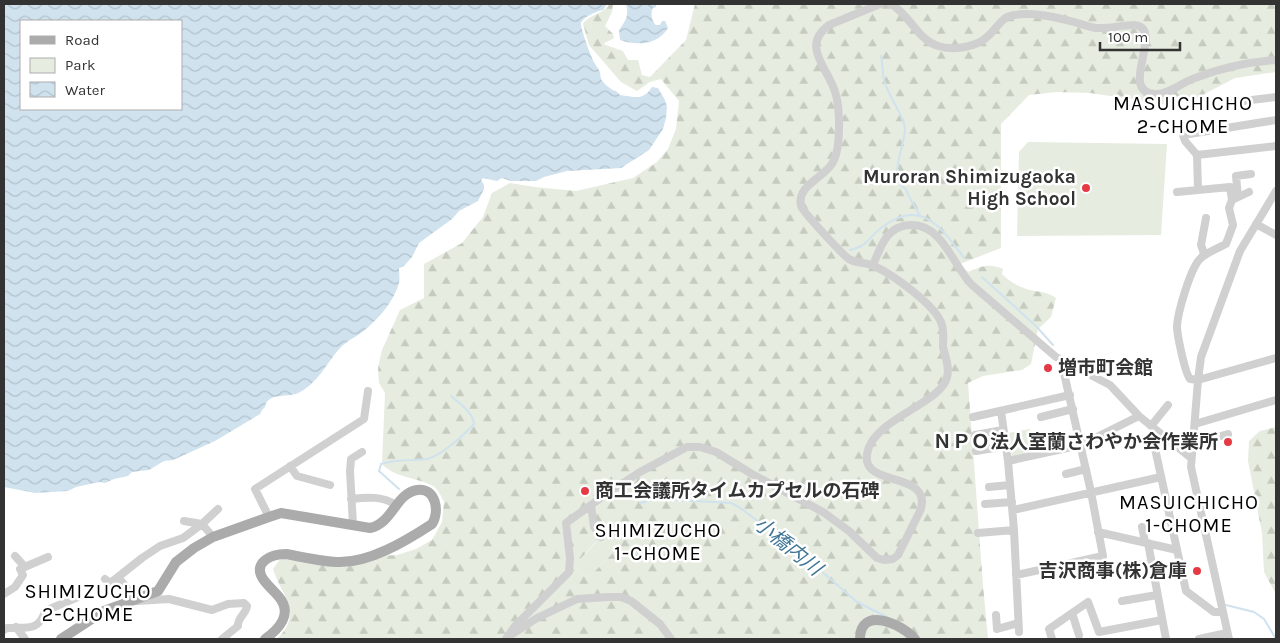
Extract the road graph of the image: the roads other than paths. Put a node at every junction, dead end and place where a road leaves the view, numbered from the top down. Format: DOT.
graph roads {
  1 [pos="880,4"];
  2 [pos="891,4"];
  3 [pos="1276,60"];
  4 [pos="1276,97"];
  5 [pos="1235,102"];
  6 [pos="1276,120"];
  7 [pos="1276,146"];
  8 [pos="1197,155"];
  9 [pos="1251,174"];
  10 [pos="1198,190"];
  11 [pos="1276,191"];
  12 [pos="1177,192"];
  13 [pos="1249,192"];
  14 [pos="1235,198"];
  15 [pos="1206,218"];
  16 [pos="1256,224"];
  17 [pos="1276,235"];
  18 [pos="1202,257"];
  19 [pos="873,265"];
  20 [pos="1276,358"];
  21 [pos="1061,360"];
  22 [pos="1198,380"];
  23 [pos="368,391"];
  24 [pos="1070,396"];
  25 [pos="1276,400"];
  26 [pos="1168,405"];
  27 [pos="1073,409"];
  28 [pos="1001,411"];
  29 [pos="1139,416"];
  30 [pos="973,417"];
  31 [pos="1041,417"];
  32 [pos="1195,424"];
  33 [pos="1154,428"];
  34 [pos="1003,430"];
  35 [pos="1228,434"];
  36 [pos="975,435"];
  37 [pos="1081,444"];
  38 [pos="1192,444"];
  39 [pos="1006,446"];
  40 [pos="976,451"];
  41 [pos="362,452"];
  42 [pos="1191,458"];
  43 [pos="1008,461"];
  44 [pos="290,466"];
  45 [pos="1086,469"];
  46 [pos="1066,474"];
  47 [pos="1161,477"];
  48 [pos="1010,485"];
  49 [pos="330,486"];
  50 [pos="989,487"];
  51 [pos="1091,492"];
  52 [pos="351,499"];
  53 [pos="985,504"];
  54 [pos="396,505"];
  55 [pos="591,505"];
  56 [pos="1012,506"];
  57 [pos="218,508"];
  58 [pos="269,516"];
  59 [pos="184,521"];
  60 [pos="202,524"];
  61 [pos="353,525"];
  62 [pos="1142,527"];
  63 [pos="1014,530"];
  64 [pos="1098,532"];
  65 [pos="978,533"];
  66 [pos="213,537"];
  67 [pos="601,537"];
  68 [pos="1147,543"];
  69 [pos="1177,550"];
  70 [pos="15,556"];
  71 [pos="48,557"];
  72 [pos="25,567"];
  73 [pos="1016,575"];
  74 [pos="118,577"];
  75 [pos="106,580"];
  76 [pos="4,594"];
  77 [pos="1157,595"];
  78 [pos="78,597"];
  79 [pos="133,600"];
  80 [pos="1122,601"];
  81 [pos="1222,612"];
  82 [pos="1072,613"];
  83 [pos="996,615"];
  84 [pos="1162,620"];
  85 [pos="1018,623"];
  86 [pos="16,627"];
  87 [pos="4,630"];
  88 [pos="1019,632"];
  89 [pos="1079,635"];
  90 [pos="1228,636"];
  91 [pos="507,638"];
  92 [pos="25,639"];
  93 [pos="61,639"];
  94 [pos="222,639"];
  95 [pos="265,639"];
  96 [pos="671,639"];
  97 [pos="860,639"];
  98 [pos="915,639"];
  99 [pos="1052,639"];
  100 [pos="1166,639"];
  101 [pos="1198,639"];
  1 -- 19 [label="street"];
  2 -- 3 [label="street"];
  4 -- 5 [label="street"];
  6 -- 8 [label="street"];
  7 -- 8 [label="street"];
  8 -- 10 [label="street"];
  9 -- 14 [label="street"];
  10 -- 12 [label="street"];
  10 -- 14 [label="street"];
  11 -- 16 [label="street"];
  13 -- 14 [label="street"];
  14 -- 18 [label="street"];
  15 -- 18 [label="street"];
  16 -- 17 [label="street"];
  16 -- 22 [label="street"];
  18 -- 22 [label="street"];
  19 -- 21 [label="street"];
  19 -- 55 [label="street"];
  20 -- 22 [label="street"];
  21 -- 24 [label="street"];
  21 -- 29 [label="street"];
  22 -- 32 [label="street"];
  23 -- 44 [label="street"];
  24 -- 27 [label="street"];
  24 -- 28 [label="street"];
  25 -- 32 [label="street"];
  26 -- 33 [label="street"];
  27 -- 31 [label="street"];
  27 -- 37 [label="street"];
  28 -- 30 [label="street"];
  28 -- 34 [label="street"];
  29 -- 33 [label="street"];
  29 -- 37 [label="street"];
  32 -- 38 [label="street"];
  33 -- 42 [label="street"];
  33 -- 47 [label="street"];
  34 -- 36 [label="street"];
  34 -- 39 [label="street"];
  35 -- 38 [label="street"];
  37 -- 43 [label="street"];
  37 -- 45 [label="street"];
  38 -- 42 [label="street"];
  39 -- 40 [label="street"];
  39 -- 43 [label="street"];
  41 -- 52 [label="street"];
  42 -- 81 [label="street"];
  43 -- 48 [label="street"];
  44 -- 49 [label="street"];
  44 -- 58 [label="street"];
  45 -- 46 [label="street"];
  45 -- 51 [label="street"];
  47 -- 51 [label="street"];
  47 -- 69 [label="street"];
  48 -- 50 [label="street"];
  48 -- 56 [label="street"];
  51 -- 56 [label="street"];
  51 -- 64 [label="street"];
  52 -- 54 [label="street"];
  52 -- 61 [label="street"];
  53 -- 56 [label="street"];
  54 -- 61 [label="main road"];
  54 -- 95 [label="main road"];
  55 -- 67 [label="street"];
  55 -- 91 [label="street"];
  56 -- 63 [label="street"];
  57 -- 60 [label="street"];
  58 -- 61 [label="main road"];
  58 -- 66 [label="main road"];
  59 -- 60 [label="street"];
  60 -- 66 [label="street"];
  60 -- 74 [label="street"];
  62 -- 68 [label="street"];
  63 -- 65 [label="street"];
  63 -- 73 [label="street"];
  64 -- 68 [label="street"];
  64 -- 73 [label="street"];
  66 -- 79 [label="main road"];
  68 -- 69 [label="street"];
  68 -- 77 [label="street"];
  69 -- 81 [label="street"];
  70 -- 72 [label="street"];
  71 -- 72 [label="street"];
  72 -- 76 [label="street"];
  73 -- 85 [label="street"];
  74 -- 75 [label="street"];
  74 -- 79 [label="street"];
  77 -- 80 [label="street"];
  77 -- 84 [label="street"];
  78 -- 86 [label="street"];
  79 -- 93 [label="main road"];
  79 -- 94 [label="street"];
  81 -- 90 [label="street"];
  82 -- 84 [label="street"];
  82 -- 89 [label="street"];
  82 -- 99 [label="street"];
  83 -- 85 [label="street"];
  84 -- 100 [label="street"];
  85 -- 88 [label="street"];
  86 -- 87 [label="street"];
  86 -- 92 [label="street"];
  90 -- 101 [label="street"];
  91 -- 96 [label="street"];
  97 -- 98 [label="main road"];
}
